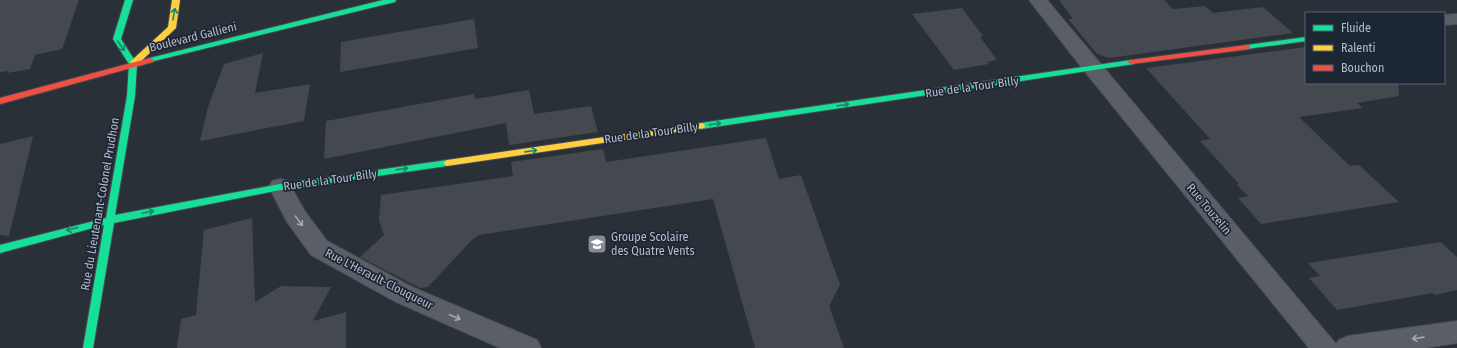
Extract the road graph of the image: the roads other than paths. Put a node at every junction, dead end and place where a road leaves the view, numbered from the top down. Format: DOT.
graph roads {
  1 [pos="129,0"];
  2 [pos="176,0"];
  3 [pos="392,0"];
  4 [pos="1038,0"];
  5 [pos="1457,19"];
  6 [pos="1445,20"];
  7 [pos="1305,39"];
  8 [pos="133,64"];
  9 [pos="1093,69"];
  10 [pos="0,101"];
  11 [pos="280,187"];
  12 [pos="110,220"];
  13 [pos="0,249"];
  14 [pos="1457,332"];
  15 [pos="88,348"];
  16 [pos="528,348"];
  17 [pos="1325,348"];
  18 [pos="1348,348"];
  1 -- 8 [label="street, one-way"];
  8 -- 2 [label="street, one-way"];
  3 -- 8 [label="street, Boulevard Gallieni"];
  4 -- 9 [label="street, Rue Touzelin"];
  5 -- 6 [label="street"];
  7 -- 9 [label="street, Rue de la Tour Billy"];
  8 -- 10 [label="street, Boulevard Gallieni"];
  8 -- 12 [label="street, Rue du Lieutenant-Colonel Prudhon"];
  11 -- 9 [label="street, Rue de la Tour Billy, one-way"];
  9 -- 17 [label="street, Rue Touzelin"];
  12 -- 11 [label="street, Rue de la Tour Billy, one-way"];
  11 -- 16 [label="street, Rue L'Herault-Clouqueur, one-way"];
  12 -- 13 [label="street, Rue de la Tour Billy, one-way"];
  12 -- 15 [label="street, Rue du Lieutenant-Colonel Prudhon"];
  14 -- 18 [label="street, one-way"];
}
